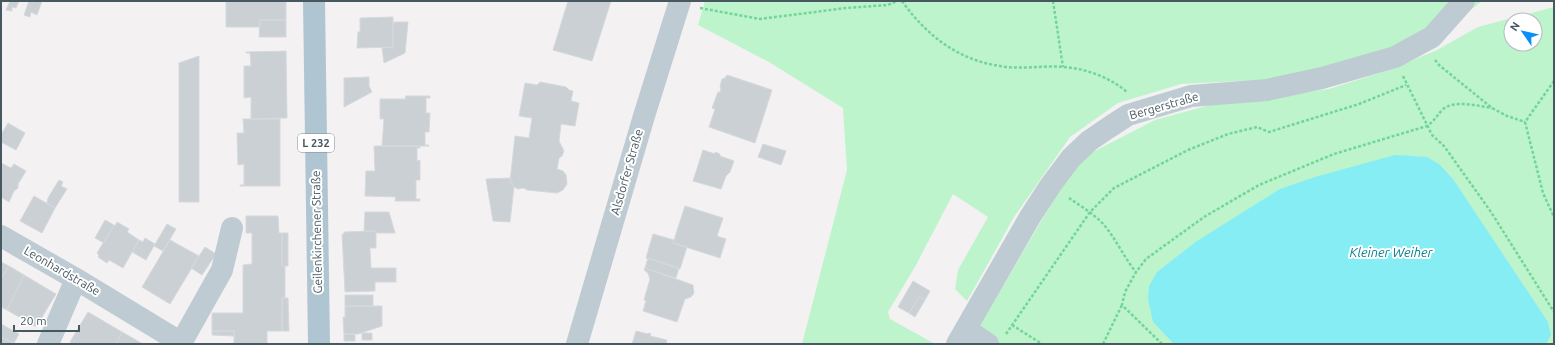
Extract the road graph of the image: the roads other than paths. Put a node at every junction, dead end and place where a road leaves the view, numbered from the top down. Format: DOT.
graph roads {
  1 [pos="314,1"];
  2 [pos="1464,1"];
  3 [pos="680,2"];
  4 [pos="232,228"];
  5 [pos="1,236"];
  6 [pos="76,279"];
  7 [pos="961,336"];
  8 [pos="996,341"];
  9 [pos="182,343"];
  10 [pos="48,344"];
  11 [pos="319,344"];
  12 [pos="577,344"];
  1 -- 11 [label="main road, Geilenkirchener Straße / L 232"];
  2 -- 7 [label="street, Bergerstraße"];
  3 -- 12 [label="street, Alsdorfer Straße"];
  4 -- 9 [label="street"];
  5 -- 6 [label="street, Leonhardstraße"];
  6 -- 9 [label="street, Leonhardstraße"];
  6 -- 10 [label="street"];
  7 -- 8 [label="street"];
}
